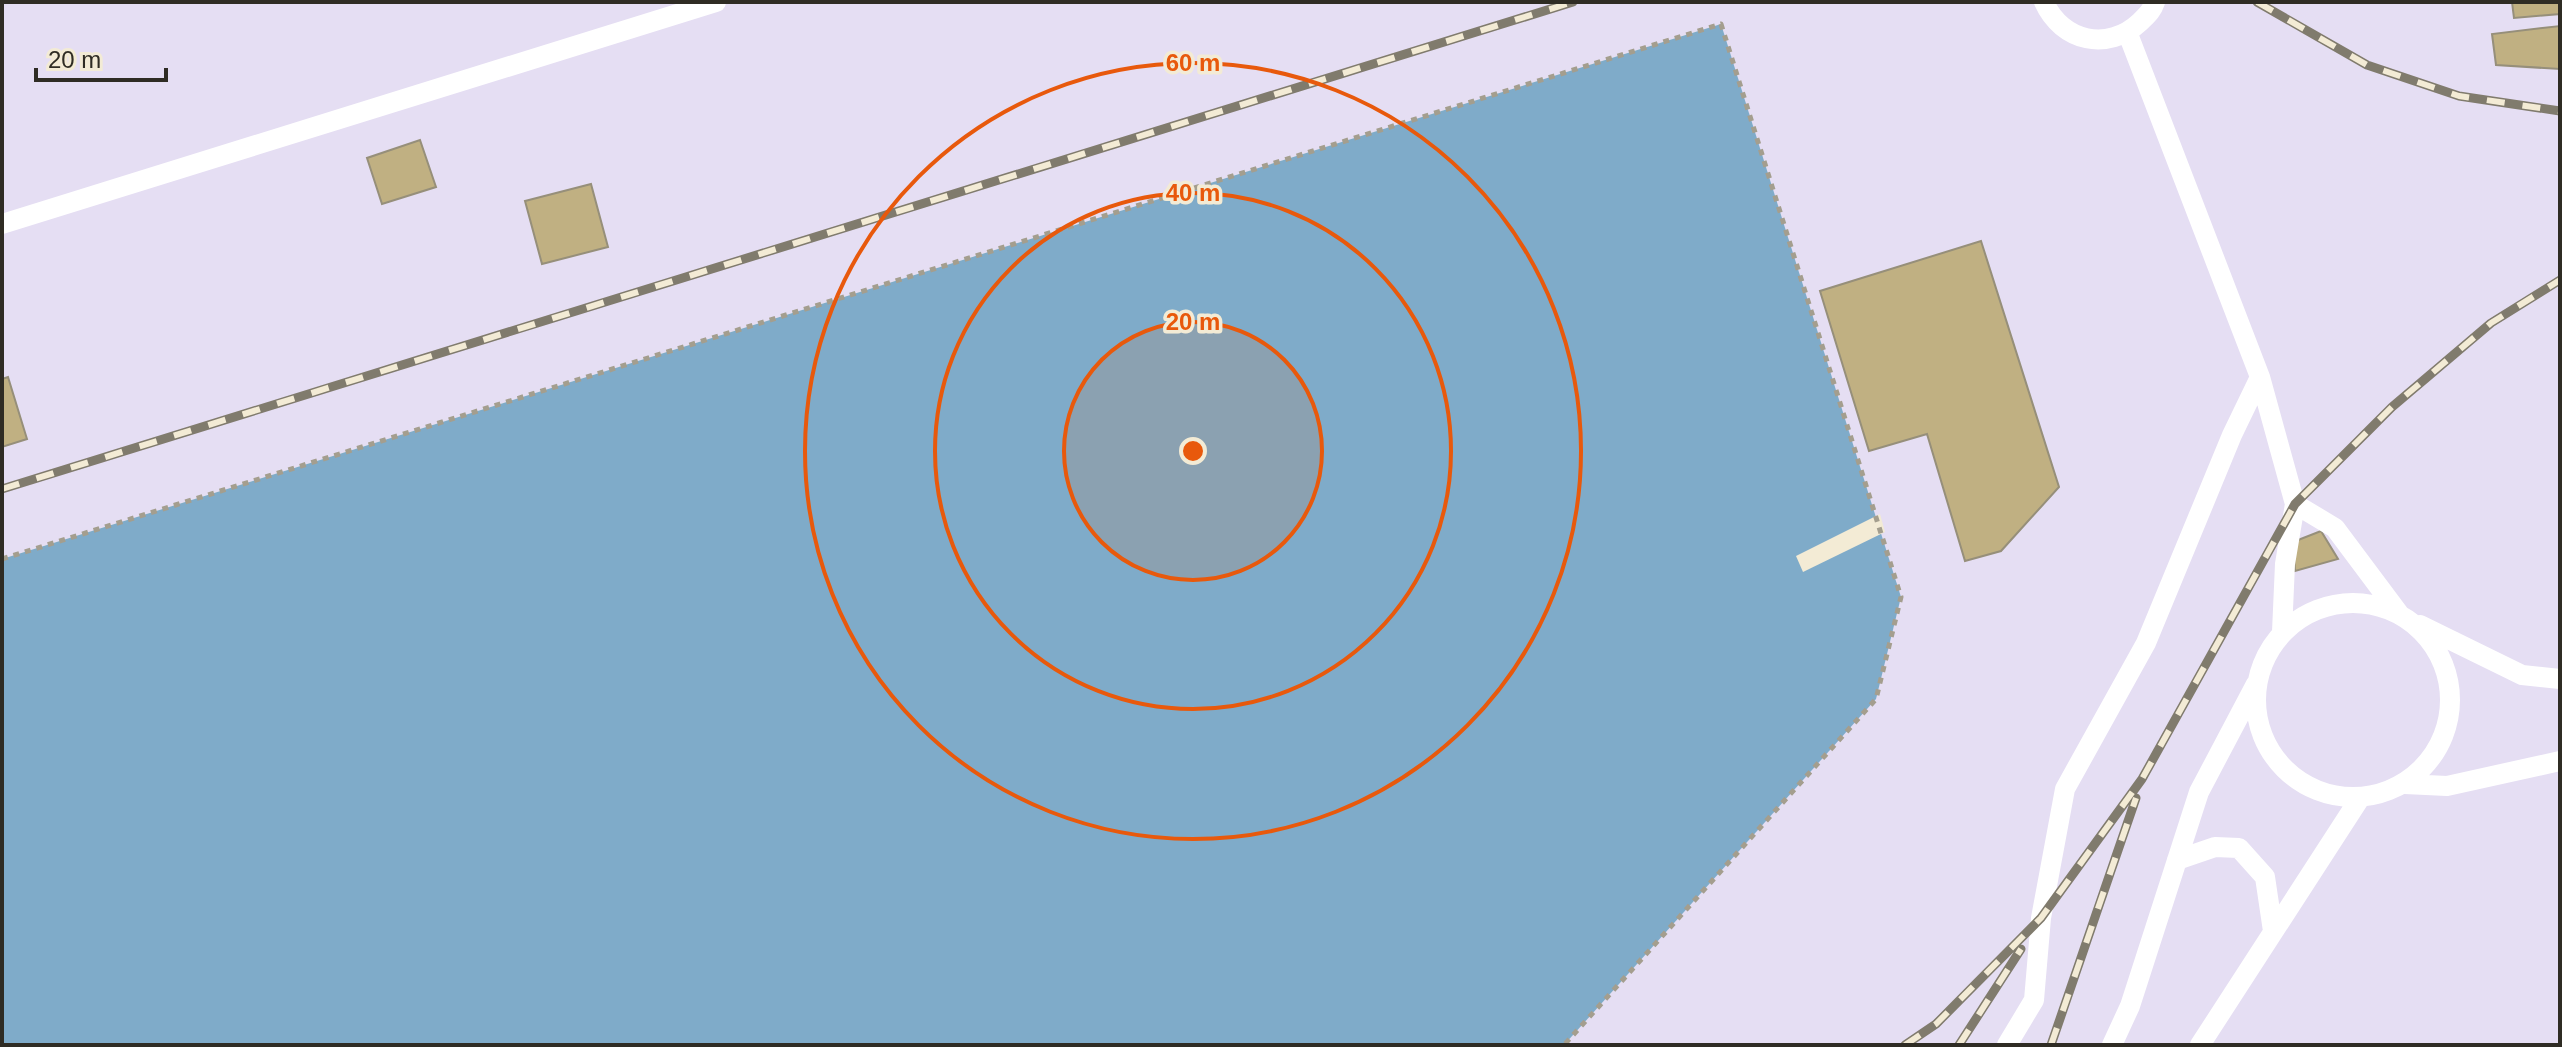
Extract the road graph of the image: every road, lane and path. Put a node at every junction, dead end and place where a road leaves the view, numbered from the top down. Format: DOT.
graph roads {
  1 [pos="716,2"];
  2 [pos="2044,2"];
  3 [pos="2155,2"];
  4 [pos="2128,34"];
  5 [pos="2,224"];
  6 [pos="2260,377"];
  7 [pos="2295,504"];
  8 [pos="2,559"];
  9 [pos="2406,618"];
  10 [pos="2282,632"];
  11 [pos="2560,679"];
  12 [pos="2256,684"];
  13 [pos="2560,761"];
  14 [pos="2405,784"];
  15 [pos="2360,798"];
  16 [pos="2177,860"];
  17 [pos="2273,931"];
  18 [pos="1564,1045"];
  19 [pos="2007,1045"];
  20 [pos="2112,1045"];
  21 [pos="2200,1045"];
  1 -- 5 [label="lane"];
  2 -- 4 [label="lane"];
  3 -- 4 [label="lane"];
  4 -- 6 [label="lane"];
  6 -- 7 [label="lane"];
  6 -- 19 [label="lane"];
  7 -- 9 [label="lane"];
  7 -- 10 [label="lane"];
  8 -- 18 [label="path"];
  9 -- 10 [label="lane"];
  9 -- 11 [label="lane"];
  9 -- 14 [label="lane"];
  10 -- 12 [label="lane"];
  12 -- 15 [label="lane"];
  12 -- 16 [label="lane"];
  13 -- 14 [label="lane"];
  14 -- 15 [label="lane"];
  15 -- 17 [label="lane"];
  16 -- 17 [label="lane"];
  16 -- 20 [label="lane"];
  17 -- 21 [label="lane"];
}
